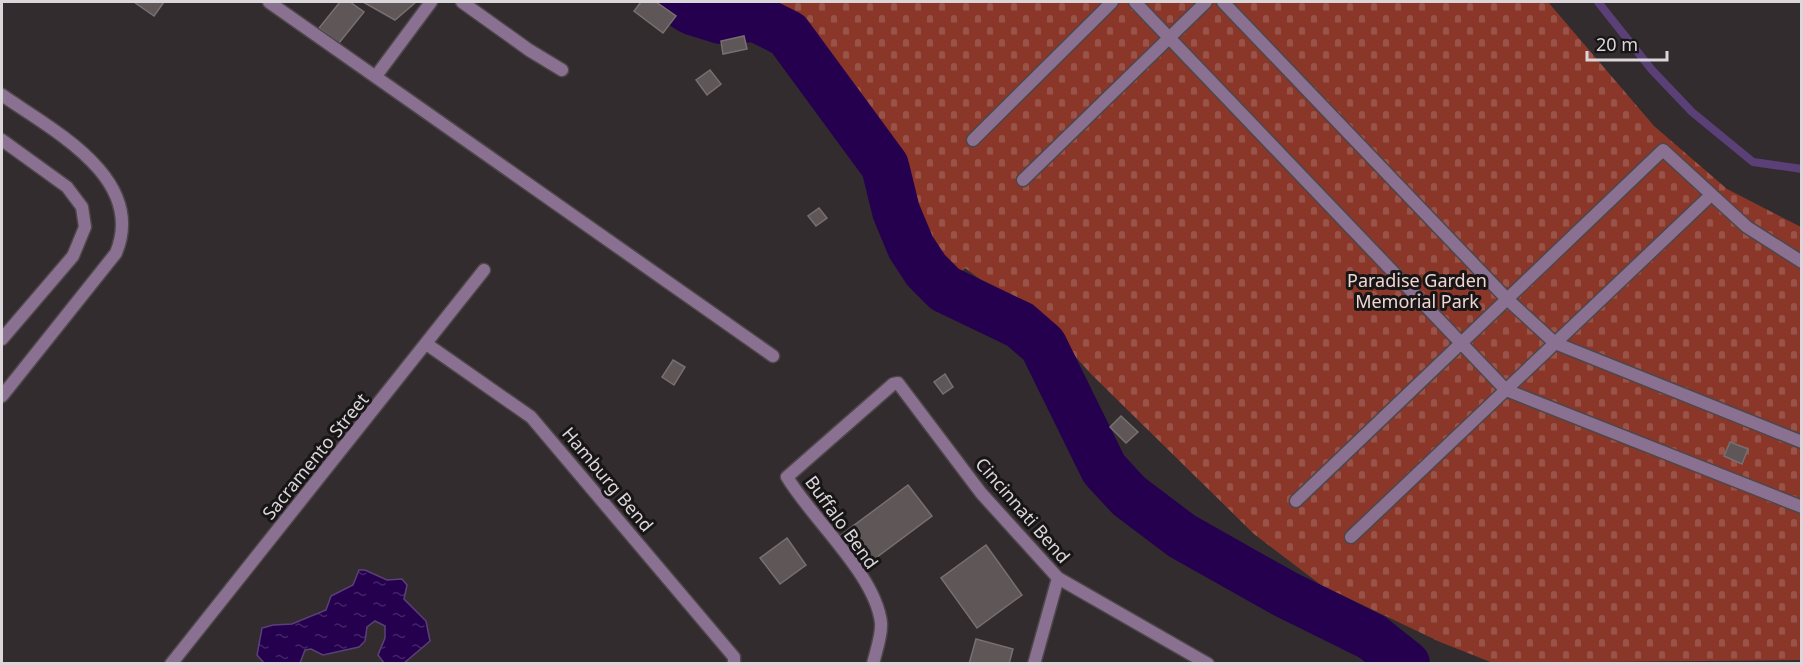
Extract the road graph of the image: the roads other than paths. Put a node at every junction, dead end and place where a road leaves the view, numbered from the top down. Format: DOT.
graph roads {
  1 [pos="269,2"];
  2 [pos="432,2"];
  3 [pos="462,2"];
  4 [pos="1113,2"];
  5 [pos="1135,2"];
  6 [pos="1206,2"];
  7 [pos="1223,2"];
  8 [pos="1169,37"];
  9 [pos="562,70"];
  10 [pos="376,76"];
  11 [pos="2,95"];
  12 [pos="2,140"];
  13 [pos="973,140"];
  14 [pos="1023,180"];
  15 [pos="1711,195"];
  16 [pos="1802,262"];
  17 [pos="484,270"];
  18 [pos="1507,299"];
  19 [pos="2,339"];
  20 [pos="1461,343"];
  21 [pos="1555,343"];
  22 [pos="428,345"];
  23 [pos="773,356"];
  24 [pos="902,384"];
  25 [pos="1506,390"];
  26 [pos="2,396"];
  27 [pos="1802,442"];
  28 [pos="1296,501"];
  29 [pos="1802,507"];
  30 [pos="1351,537"];
  31 [pos="1058,578"];
  32 [pos="1186,658"];
  33 [pos="171,663"];
  34 [pos="734,663"];
  35 [pos="873,663"];
  36 [pos="1034,663"];
  37 [pos="1208,663"];
  1 -- 10 [label="street"];
  2 -- 10 [label="street"];
  3 -- 9 [label="street"];
  4 -- 13 [label="street"];
  5 -- 8 [label="street"];
  6 -- 8 [label="street"];
  7 -- 18 [label="street"];
  8 -- 14 [label="street"];
  8 -- 20 [label="street"];
  10 -- 23 [label="street"];
  11 -- 26 [label="street"];
  12 -- 19 [label="street"];
  15 -- 16 [label="street"];
  15 -- 18 [label="street"];
  15 -- 21 [label="street"];
  17 -- 22 [label="street, Sacramento Street"];
  18 -- 20 [label="street"];
  18 -- 21 [label="street"];
  20 -- 25 [label="street"];
  20 -- 28 [label="street"];
  21 -- 25 [label="street"];
  21 -- 27 [label="street"];
  22 -- 33 [label="street, Sacramento Street"];
  22 -- 34 [label="street, Hamburg Bend"];
  24 -- 31 [label="street, Cincinnati Bend"];
  24 -- 35 [label="street, Buffalo Bend"];
  25 -- 29 [label="street"];
  25 -- 30 [label="street"];
  31 -- 32 [label="street, Cincinnati Bend"];
  31 -- 36 [label="street"];
  32 -- 37 [label="street, Cincinnati Bend"];
}
